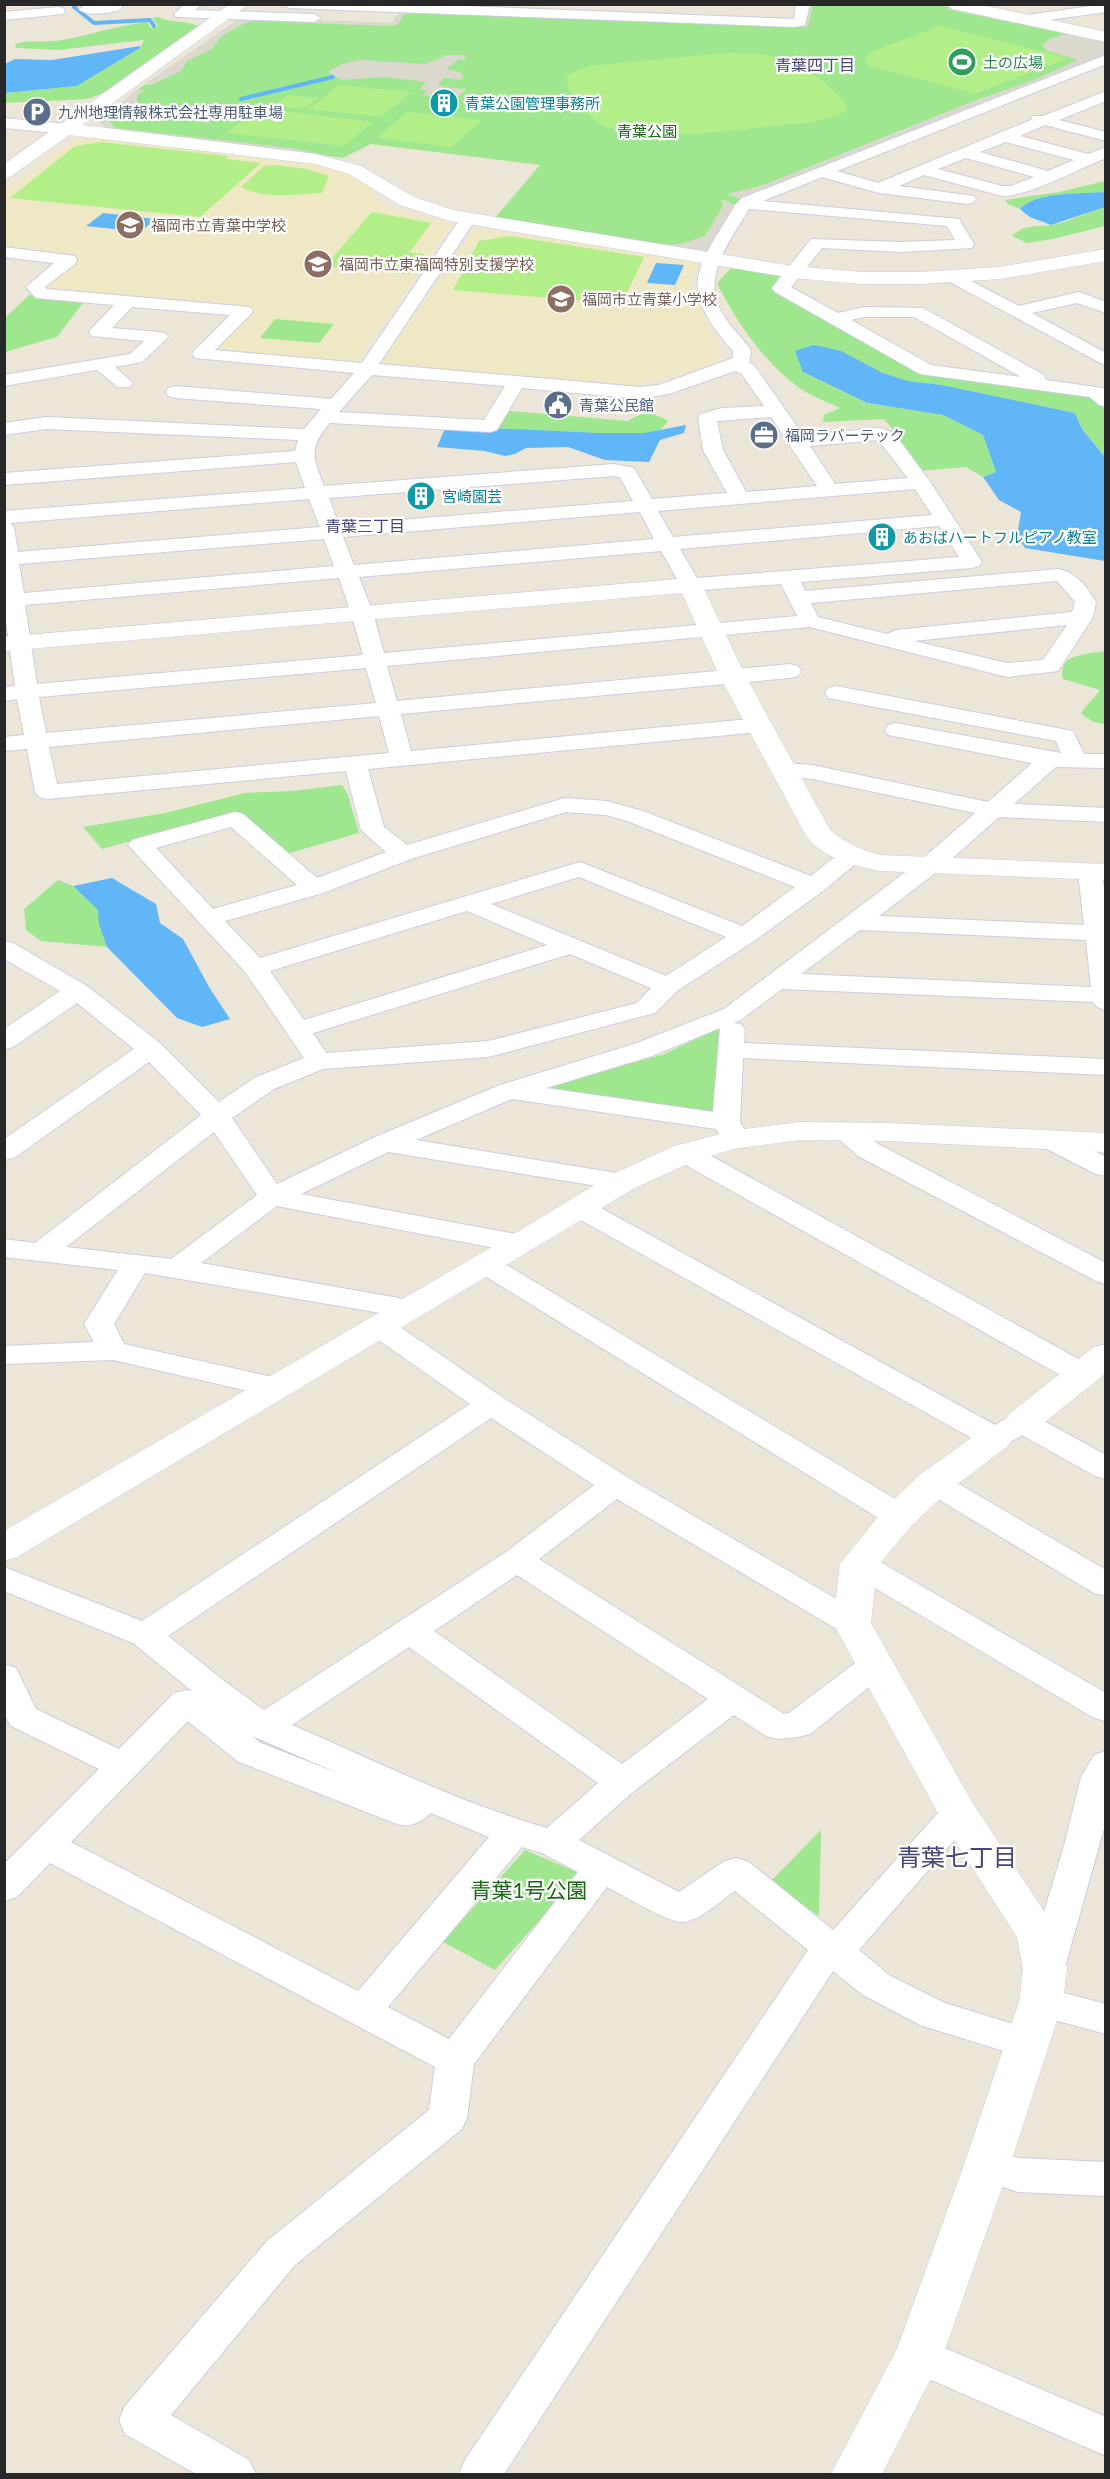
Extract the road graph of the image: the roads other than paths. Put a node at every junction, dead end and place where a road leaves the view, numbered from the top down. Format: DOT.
graph roads {
  1 [pos="195,4"];
  2 [pos="241,4"];
  3 [pos="289,4"];
  4 [pos="803,4"];
  5 [pos="954,4"];
  6 [pos="398,7"];
  7 [pos="115,8"];
  8 [pos="86,9"];
  9 [pos="1104,9"];
  10 [pos="58,11"];
  11 [pos="668,12"];
  12 [pos="4,16"];
  13 [pos="224,16"];
  14 [pos="1027,19"];
  15 [pos="1106,37"];
  16 [pos="1106,59"];
  17 [pos="1106,95"];
  18 [pos="986,106"];
  19 [pos="1043,121"];
  20 [pos="4,123"];
  21 [pos="68,129"];
  22 [pos="1103,134"];
  23 [pos="1006,137"];
  24 [pos="1106,152"];
  25 [pos="965,153"];
  26 [pos="1089,159"];
  27 [pos="923,170"];
  28 [pos="822,172"];
  29 [pos="4,173"];
  30 [pos="1050,176"];
  31 [pos="880,194"];
  32 [pos="744,204"];
  33 [pos="837,212"];
  34 [pos="468,219"];
  35 [pos="935,221"];
  36 [pos="817,243"];
  37 [pos="4,252"];
  38 [pos="1106,255"];
  39 [pos="713,260"];
  40 [pos="793,272"];
  41 [pos="954,277"];
  42 [pos="128,301"];
  43 [pos="1106,308"];
  44 [pos="1015,312"];
  45 [pos="836,319"];
  46 [pos="1106,361"];
  47 [pos="100,364"];
  48 [pos="734,365"];
  49 [pos="366,370"];
  50 [pos="4,381"];
  51 [pos="124,383"];
  52 [pos="516,383"];
  53 [pos="1051,387"];
  54 [pos="175,392"];
  55 [pos="1106,401"];
  56 [pos="330,411"];
  57 [pos="776,411"];
  58 [pos="4,429"];
  59 [pos="309,435"];
  60 [pos="799,441"];
  61 [pos="303,456"];
  62 [pos="4,479"];
  63 [pos="921,483"];
  64 [pos="829,490"];
  65 [pos="318,492"];
  66 [pos="739,497"];
  67 [pos="646,504"];
  68 [pos="4,517"];
  69 [pos="945,520"];
  70 [pos="4,527"];
  71 [pos="333,532"];
  72 [pos="669,544"];
  73 [pos="6,559"];
  74 [pos="347,571"];
  75 [pos="788,577"];
  76 [pos="690,585"];
  77 [pos="797,598"];
  78 [pos="9,601"];
  79 [pos="362,613"];
  80 [pos="1082,617"];
  81 [pos="810,621"];
  82 [pos="710,629"];
  83 [pos="878,638"];
  84 [pos="12,644"];
  85 [pos="375,661"];
  86 [pos="790,671"];
  87 [pos="732,675"];
  88 [pos="27,693"];
  89 [pos="836,693"];
  90 [pos="4,694"];
  91 [pos="388,708"];
  92 [pos="760,725"];
  93 [pos="896,730"];
  94 [pos="36,741"];
  95 [pos="4,744"];
  96 [pos="402,758"];
  97 [pos="1050,760"];
  98 [pos="1075,760"];
  99 [pos="1106,761"];
  100 [pos="355,762"];
  101 [pos="786,770"];
  102 [pos="994,810"];
  103 [pos="1106,815"];
  104 [pos="403,854"];
  105 [pos="852,856"];
  106 [pos="929,866"];
  107 [pos="1098,872"];
  108 [pos="814,886"];
  109 [pos="314,888"];
  110 [pos="468,903"];
  111 [pos="208,918"];
  112 [pos="855,922"];
  113 [pos="1101,933"];
  114 [pos="745,936"];
  115 [pos="570,946"];
  116 [pos="4,948"];
  117 [pos="255,968"];
  118 [pos="777,981"];
  119 [pos="668,986"];
  120 [pos="78,992"];
  121 [pos="1105,997"];
  122 [pos="733,1014"];
  123 [pos="297,1030"];
  124 [pos="4,1041"];
  125 [pos="151,1049"];
  126 [pos="730,1050"];
  127 [pos="319,1061"];
  128 [pos="1106,1067"];
  129 [pos="509,1091"];
  130 [pos="217,1116"];
  131 [pos="843,1130"];
  132 [pos="731,1131"];
  133 [pos="1051,1140"];
  134 [pos="385,1143"];
  135 [pos="1106,1143"];
  136 [pos="4,1152"];
  137 [pos="686,1153"];
  138 [pos="1106,1168"];
  139 [pos="622,1182"];
  140 [pos="272,1197"];
  141 [pos="580,1208"];
  142 [pos="521,1244"];
  143 [pos="4,1248"];
  144 [pos="40,1253"];
  145 [pos="136,1264"];
  146 [pos="485,1264"];
  147 [pos="177,1268"];
  148 [pos="1106,1275"];
  149 [pos="410,1309"];
  150 [pos="380,1327"];
  151 [pos="113,1351"];
  152 [pos="4,1355"];
  153 [pos="1099,1362"];
  154 [pos="275,1388"];
  155 [pos="491,1404"];
  156 [pos="1008,1430"];
  157 [pos="1106,1469"];
  158 [pos="934,1483"];
  159 [pos="616,1484"];
  160 [pos="899,1516"];
  161 [pos="4,1548"];
  162 [pos="517,1560"];
  163 [pos="859,1564"];
  164 [pos="4,1578"];
  165 [pos="1106,1585"];
  166 [pos="852,1623"];
  167 [pos="409,1630"];
  168 [pos="146,1635"];
  169 [pos="875,1665"];
  170 [pos="4,1676"];
  171 [pos="731,1699"];
  172 [pos="1106,1709"];
  173 [pos="264,1727"];
  174 [pos="1106,1764"];
  175 [pos="122,1765"];
  176 [pos="622,1782"];
  177 [pos="427,1797"];
  178 [pos="958,1813"];
  179 [pos="514,1832"];
  180 [pos="553,1844"];
  181 [pos="46,1845"];
  182 [pos="1094,1849"];
  183 [pos="600,1869"];
  184 [pos="4,1887"];
  185 [pos="834,1950"];
  186 [pos="1043,1985"];
  187 [pos="363,2011"];
  188 [pos="1106,2019"];
  189 [pos="1026,2043"];
  190 [pos="455,2060"];
  191 [pos="987,2165"];
  192 [pos="1106,2180"];
  193 [pos="919,2355"];
  194 [pos="1106,2437"];
  195 [pos="234,2475"];
  196 [pos="480,2475"];
  197 [pos="856,2475"];
  1 -- 13 [label="street"];
  2 -- 13 [label="street"];
  3 -- 6 [label="street"];
  4 -- 11 [label="street"];
  5 -- 14 [label="street"];
  6 -- 11 [label="street"];
  6 -- 13 [label="street"];
  7 -- 8 [label="street"];
  9 -- 14 [label="street"];
  10 -- 12 [label="street"];
  13 -- 21 [label="street"];
  14 -- 15 [label="street"];
  16 -- 18 [label="street"];
  17 -- 19 [label="street"];
  18 -- 19 [label="street"];
  18 -- 28 [label="street"];
  19 -- 22 [label="street"];
  19 -- 23 [label="street"];
  20 -- 21 [label="street"];
  21 -- 29 [label="street"];
  21 -- 34 [label="street"];
  23 -- 25 [label="street"];
  23 -- 26 [label="street"];
  24 -- 26 [label="street"];
  25 -- 27 [label="street"];
  25 -- 30 [label="street"];
  26 -- 30 [label="street"];
  27 -- 30 [label="street"];
  27 -- 31 [label="street"];
  28 -- 31 [label="street"];
  28 -- 32 [label="street"];
  31 -- 35 [label="street"];
  32 -- 33 [label="street"];
  32 -- 39 [label="street"];
  33 -- 35 [label="street"];
  33 -- 36 [label="street"];
  34 -- 39 [label="street"];
  34 -- 49 [label="street"];
  35 -- 36 [label="street"];
  36 -- 40 [label="street"];
  37 -- 42 [label="street"];
  38 -- 41 [label="street"];
  39 -- 40 [label="street"];
  39 -- 48 [label="street"];
  40 -- 41 [label="street"];
  40 -- 45 [label="street"];
  41 -- 44 [label="street"];
  42 -- 47 [label="street"];
  42 -- 49 [label="street"];
  43 -- 44 [label="street"];
  44 -- 46 [label="street"];
  45 -- 53 [label="street"];
  45 -- 53 [label="street"];
  47 -- 50 [label="street"];
  47 -- 51 [label="street"];
  48 -- 52 [label="street"];
  48 -- 57 [label="street"];
  49 -- 52 [label="street"];
  49 -- 56 [label="street"];
  52 -- 56 [label="street"];
  53 -- 55 [label="street"];
  54 -- 56 [label="street"];
  56 -- 59 [label="street"];
  57 -- 60 [label="street"];
  57 -- 66 [label="street"];
  58 -- 59 [label="street"];
  59 -- 61 [label="street"];
  60 -- 63 [label="street"];
  60 -- 64 [label="street"];
  61 -- 62 [label="street"];
  61 -- 65 [label="street"];
  63 -- 64 [label="street"];
  63 -- 69 [label="street"];
  64 -- 66 [label="street"];
  65 -- 67 [label="street"];
  65 -- 68 [label="street"];
  65 -- 71 [label="street"];
  66 -- 67 [label="street"];
  67 -- 71 [label="street"];
  67 -- 72 [label="street"];
  69 -- 72 [label="street"];
  69 -- 75 [label="street"];
  70 -- 73 [label="street"];
  71 -- 73 [label="street"];
  71 -- 74 [label="street"];
  72 -- 74 [label="street"];
  72 -- 76 [label="street"];
  73 -- 78 [label="street"];
  74 -- 78 [label="street"];
  74 -- 79 [label="street"];
  75 -- 76 [label="street"];
  75 -- 77 [label="street"];
  76 -- 79 [label="street"];
  76 -- 82 [label="street"];
  77 -- 80 [label="street"];
  77 -- 81 [label="street"];
  78 -- 84 [label="street"];
  79 -- 84 [label="street"];
  79 -- 85 [label="street"];
  80 -- 83 [label="street"];
  80 -- 83 [label="street"];
  81 -- 82 [label="street"];
  81 -- 83 [label="street"];
  82 -- 85 [label="street"];
  82 -- 87 [label="street"];
  84 -- 88 [label="street"];
  85 -- 88 [label="street"];
  85 -- 91 [label="street"];
  86 -- 87 [label="street"];
  87 -- 91 [label="street"];
  87 -- 92 [label="street"];
  88 -- 90 [label="street"];
  88 -- 94 [label="street"];
  89 -- 98 [label="street"];
  91 -- 94 [label="street"];
  91 -- 96 [label="street"];
  92 -- 96 [label="street"];
  92 -- 101 [label="street"];
  93 -- 97 [label="street"];
  94 -- 95 [label="street"];
  94 -- 100 [label="street"];
  96 -- 100 [label="street"];
  97 -- 98 [label="street"];
  97 -- 102 [label="street"];
  98 -- 99 [label="street"];
  100 -- 104 [label="street"];
  101 -- 102 [label="street"];
  101 -- 105 [label="street"];
  102 -- 103 [label="street"];
  102 -- 106 [label="street"];
  104 -- 108 [label="street"];
  104 -- 109 [label="street"];
  105 -- 106 [label="street"];
  105 -- 108 [label="street"];
  106 -- 107 [label="street"];
  106 -- 112 [label="street"];
  107 -- 113 [label="street"];
  108 -- 114 [label="street"];
  109 -- 111 [label="street"];
  109 -- 111 [label="street"];
  110 -- 114 [label="street"];
  110 -- 115 [label="street"];
  110 -- 117 [label="street"];
  111 -- 117 [label="street"];
  112 -- 113 [label="street"];
  112 -- 118 [label="street"];
  113 -- 121 [label="street"];
  114 -- 119 [label="street"];
  115 -- 119 [label="street"];
  115 -- 123 [label="street"];
  116 -- 120 [label="street"];
  117 -- 123 [label="street"];
  118 -- 121 [label="street"];
  118 -- 122 [label="street"];
  119 -- 127 [label="street"];
  120 -- 124 [label="street"];
  120 -- 125 [label="street"];
  122 -- 126 [label="street"];
  122 -- 129 [label="street"];
  123 -- 127 [label="street"];
  125 -- 130 [label="street"];
  125 -- 136 [label="street"];
  126 -- 128 [label="street"];
  126 -- 132 [label="street"];
  127 -- 130 [label="street"];
  129 -- 132 [label="street"];
  129 -- 134 [label="street"];
  130 -- 140 [label="street"];
  130 -- 144 [label="street"];
  131 -- 132 [label="street"];
  131 -- 133 [label="street"];
  131 -- 148 [label="street"];
  132 -- 137 [label="street"];
  133 -- 135 [label="street"];
  133 -- 138 [label="street"];
  134 -- 139 [label="street"];
  134 -- 140 [label="street"];
  137 -- 139 [label="street"];
  137 -- 153 [label="street"];
  139 -- 141 [label="street"];
  140 -- 142 [label="street"];
  140 -- 147 [label="street"];
  141 -- 142 [label="street"];
  141 -- 156 [label="street"];
  142 -- 146 [label="street"];
  143 -- 144 [label="street"];
  144 -- 145 [label="street"];
  145 -- 147 [label="street"];
  145 -- 151 [label="street"];
  146 -- 149 [label="street"];
  146 -- 160 [label="street"];
  147 -- 149 [label="street"];
  149 -- 150 [label="street"];
  150 -- 154 [label="street"];
  150 -- 155 [label="street"];
  151 -- 152 [label="street"];
  151 -- 154 [label="street"];
  153 -- 156 [label="street"];
  154 -- 161 [label="street"];
  155 -- 159 [label="street"];
  155 -- 168 [label="street"];
  156 -- 157 [label="street"];
  156 -- 158 [label="street"];
  158 -- 160 [label="street"];
  158 -- 165 [label="street"];
  159 -- 162 [label="street"];
  159 -- 166 [label="street"];
  160 -- 163 [label="street"];
  162 -- 167 [label="street"];
  162 -- 171 [label="street"];
  163 -- 166 [label="street"];
  163 -- 172 [label="street"];
  164 -- 168 [label="street"];
  166 -- 169 [label="street"];
  167 -- 173 [label="street"];
  167 -- 176 [label="street"];
  168 -- 173 [label="street"];
  169 -- 171 [label="street"];
  169 -- 178 [label="street"];
  170 -- 175 [label="street"];
  171 -- 176 [label="street"];
  173 -- 177 [label="street"];
  174 -- 182 [label="street"];
  175 -- 177 [label="street"];
  175 -- 181 [label="street"];
  176 -- 180 [label="street"];
  177 -- 179 [label="street"];
  178 -- 185 [label="street"];
  178 -- 186 [label="street"];
  179 -- 180 [label="street"];
  179 -- 187 [label="street"];
  180 -- 183 [label="street"];
  181 -- 184 [label="street"];
  181 -- 187 [label="street"];
  182 -- 186 [label="street"];
  183 -- 185 [label="street"];
  183 -- 190 [label="street"];
  185 -- 189 [label="street"];
  185 -- 196 [label="street"];
  186 -- 188 [label="street"];
  186 -- 189 [label="street"];
  187 -- 190 [label="street"];
  189 -- 191 [label="street"];
  190 -- 195 [label="street"];
  191 -- 192 [label="street"];
  191 -- 193 [label="street"];
  193 -- 194 [label="street"];
  193 -- 197 [label="street"];
}
